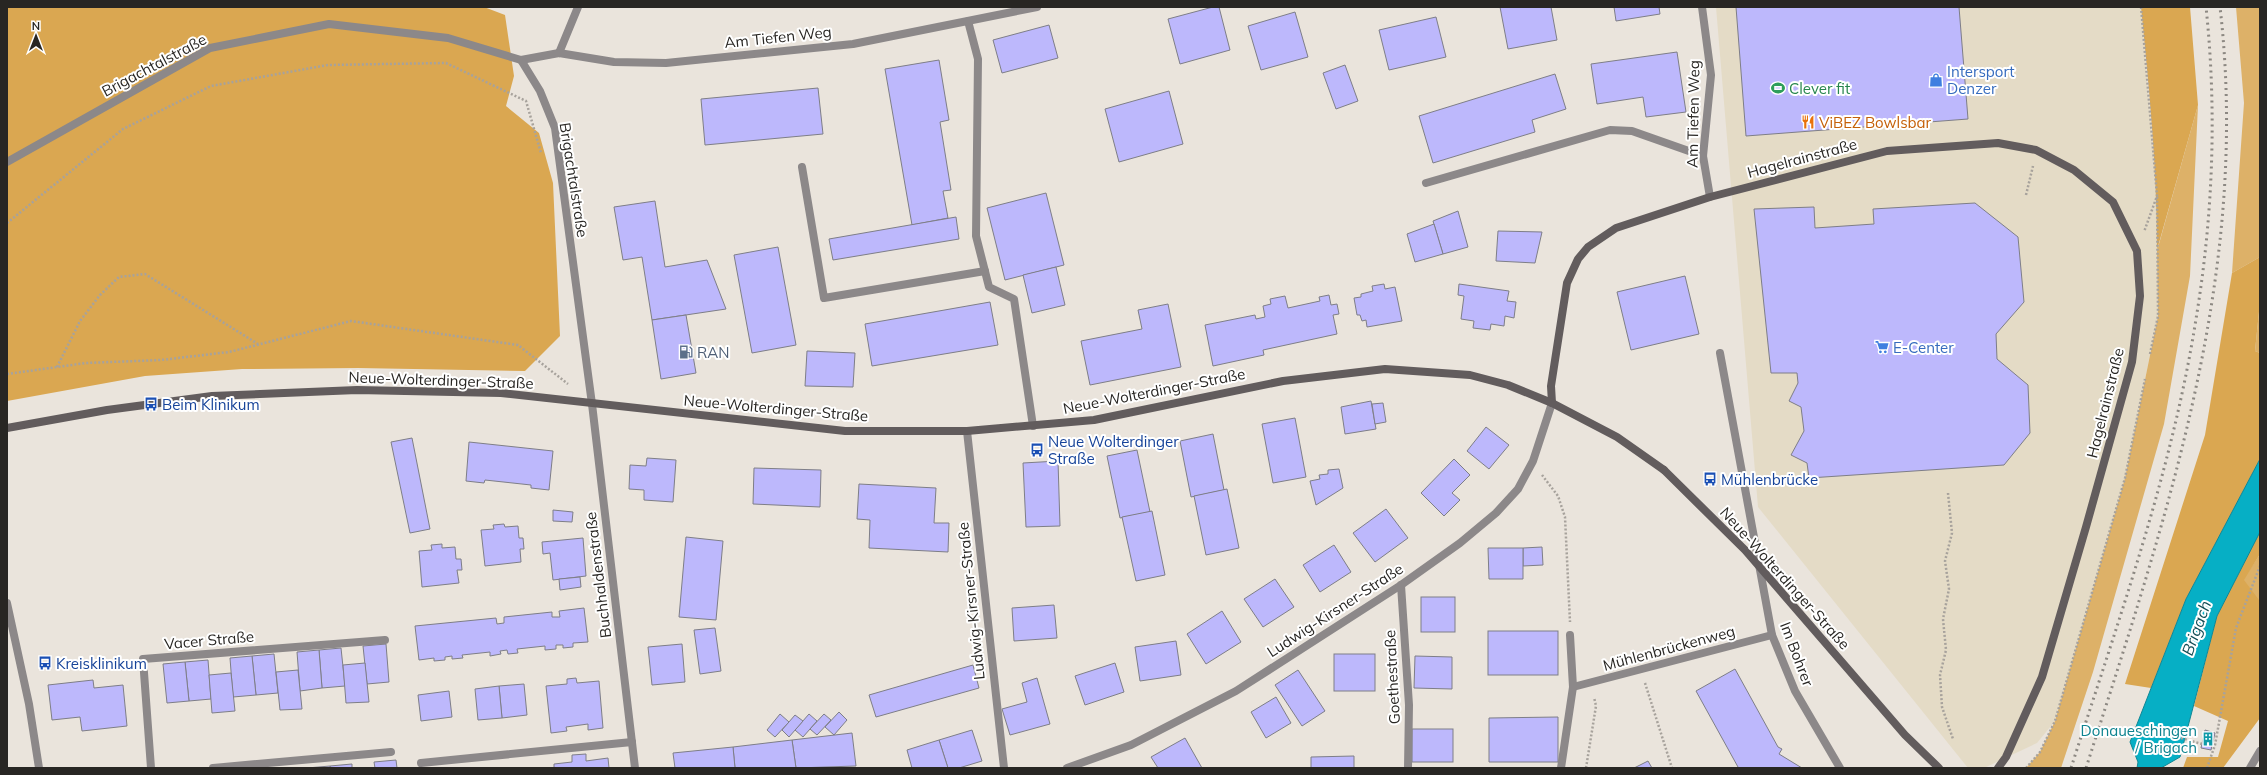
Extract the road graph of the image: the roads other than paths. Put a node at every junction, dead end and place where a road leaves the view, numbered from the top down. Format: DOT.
graph roads {
  1 [pos="578,7"];
  2 [pos="1037,7"];
  3 [pos="1702,7"];
  4 [pos="968,21"];
  5 [pos="558,53"];
  6 [pos="521,60"];
  7 [pos="1703,156"];
  8 [pos="7,162"];
  9 [pos="802,167"];
  10 [pos="1426,183"];
  11 [pos="1710,197"];
  12 [pos="985,272"];
  13 [pos="1720,352"];
  14 [pos="1552,403"];
  15 [pos="592,404"];
  16 [pos="1033,426"];
  17 [pos="7,428"];
  18 [pos="967,431"];
  19 [pos="1402,585"];
  20 [pos="7,605"];
  21 [pos="1570,635"];
  22 [pos="1772,635"];
  23 [pos="385,640"];
  24 [pos="1573,687"];
  25 [pos="632,742"];
  26 [pos="2260,751"];
  27 [pos="391,752"];
  28 [pos="422,763"];
  29 [pos="39,768"];
  30 [pos="151,768"];
  31 [pos="213,768"];
  32 [pos="635,768"];
  33 [pos="1004,768"];
  34 [pos="1067,768"];
  35 [pos="1408,768"];
  36 [pos="1561,768"];
  37 [pos="1840,768"];
  38 [pos="1939,768"];
  39 [pos="1998,768"];
  40 [pos="2250,768"];
  1 -- 5 [label="street"];
  2 -- 4 [label="street, Am Tiefen Weg"];
  3 -- 7 [label="street, Am Tiefen Weg"];
  4 -- 5 [label="street, Am Tiefen Weg"];
  4 -- 12 [label="street"];
  5 -- 6 [label="street, Am Tiefen Weg"];
  6 -- 8 [label="street, Brigachtalstraße"];
  6 -- 15 [label="street, Brigachtalstraße"];
  7 -- 10 [label="street"];
  7 -- 11 [label="street, Am Tiefen Weg"];
  9 -- 12 [label="street"];
  11 -- 14 [label="main road, Hagelrainstraße"];
  11 -- 39 [label="main road, Hagelrainstraße"];
  12 -- 16 [label="street"];
  13 -- 22 [label="street, Im Bohrer"];
  14 -- 16 [label="main road, Neue-Wolterdinger-Straße"];
  14 -- 19 [label="street, Ludwig-Kirsner-Straße"];
  14 -- 38 [label="main road, Neue-Wolterdinger-Straße, bridge"];
  15 -- 17 [label="main road, Neue-Wolterdinger-Straße"];
  15 -- 18 [label="main road, Neue-Wolterdinger-Straße"];
  15 -- 25 [label="street, Buchhaldenstraße"];
  16 -- 18 [label="main road, Neue-Wolterdinger-Straße"];
  18 -- 33 [label="street, Ludwig-Kirsner-Straße"];
  19 -- 34 [label="street, Ludwig-Kirsner-Straße"];
  19 -- 35 [label="street, Goethestraße"];
  20 -- 29 [label="street"];
  21 -- 24 [label="street"];
  22 -- 24 [label="street, Mühlenbrückenweg"];
  22 -- 37 [label="street, Im Bohrer"];
  23 -- 30 [label="street, Vacer Straße"];
  24 -- 36 [label="street"];
  25 -- 28 [label="street"];
  25 -- 32 [label="street, Buchhaldenstraße"];
  26 -- 40 [label="street"];
  27 -- 31 [label="street"];
}
